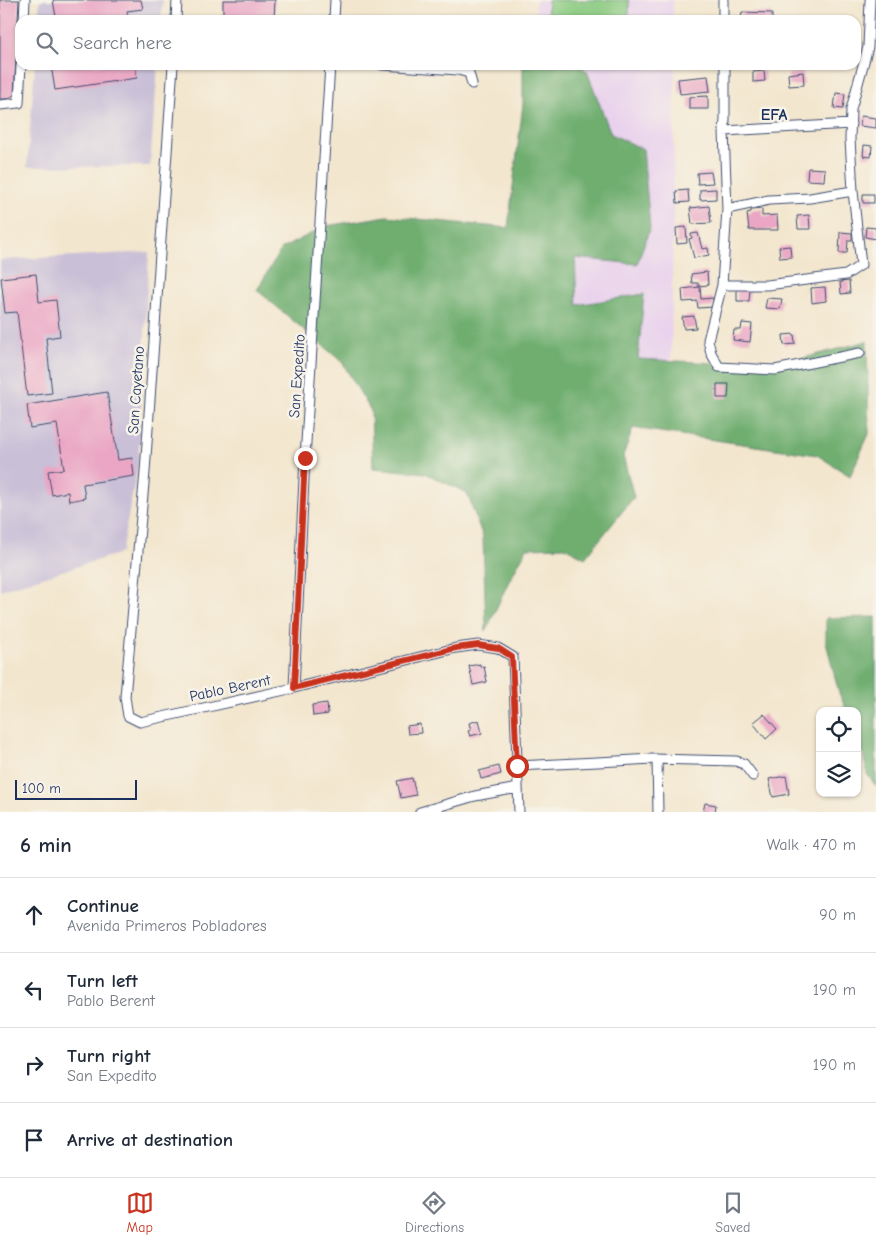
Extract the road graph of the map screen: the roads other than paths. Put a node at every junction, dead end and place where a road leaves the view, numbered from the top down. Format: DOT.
graph roads {
  1 [pos="25,0"];
  2 [pos="177,0"];
  3 [pos="335,0"];
  4 [pos="723,0"];
  5 [pos="870,0"];
  6 [pos="24,15"];
  7 [pos="176,15"];
  8 [pos="334,15"];
  9 [pos="723,15"];
  10 [pos="861,62"];
  11 [pos="21,70"];
  12 [pos="173,70"];
  13 [pos="330,70"];
  14 [pos="458,70"];
  15 [pos="725,70"];
  16 [pos="858,70"];
  17 [pos="472,84"];
  18 [pos="0,105"];
  19 [pos="851,124"];
  20 [pos="724,131"];
  21 [pos="854,191"];
  22 [pos="727,209"];
  23 [pos="722,285"];
  24 [pos="860,353"];
  25 [pos="294,688"];
  26 [pos="128,716"];
  27 [pos="657,759"];
  28 [pos="517,766"];
  29 [pos="753,776"];
  30 [pos="518,788"];
  31 [pos="420,812"];
  32 [pos="519,812"];
  33 [pos="658,812"];
  1 -- 6 [label="street"];
  2 -- 7 [label="street"];
  3 -- 8 [label="street"];
  4 -- 9 [label="street"];
  5 -- 10 [label="street"];
  11 -- 18 [label="street"];
  12 -- 26 [label="street, San Cayetano"];
  13 -- 25 [label="street, San Expedito"];
  14 -- 17 [label="street"];
  15 -- 20 [label="street"];
  16 -- 19 [label="street"];
  19 -- 20 [label="street"];
  19 -- 21 [label="street"];
  20 -- 22 [label="street"];
  21 -- 22 [label="street"];
  21 -- 23 [label="street"];
  22 -- 23 [label="street"];
  23 -- 24 [label="street"];
  25 -- 26 [label="street, Pablo Berent"];
  25 -- 28 [label="street, Pablo Berent"];
  27 -- 28 [label="street"];
  27 -- 29 [label="street"];
  27 -- 33 [label="street"];
  28 -- 30 [label="street"];
  30 -- 31 [label="street"];
  30 -- 32 [label="street"];
}
